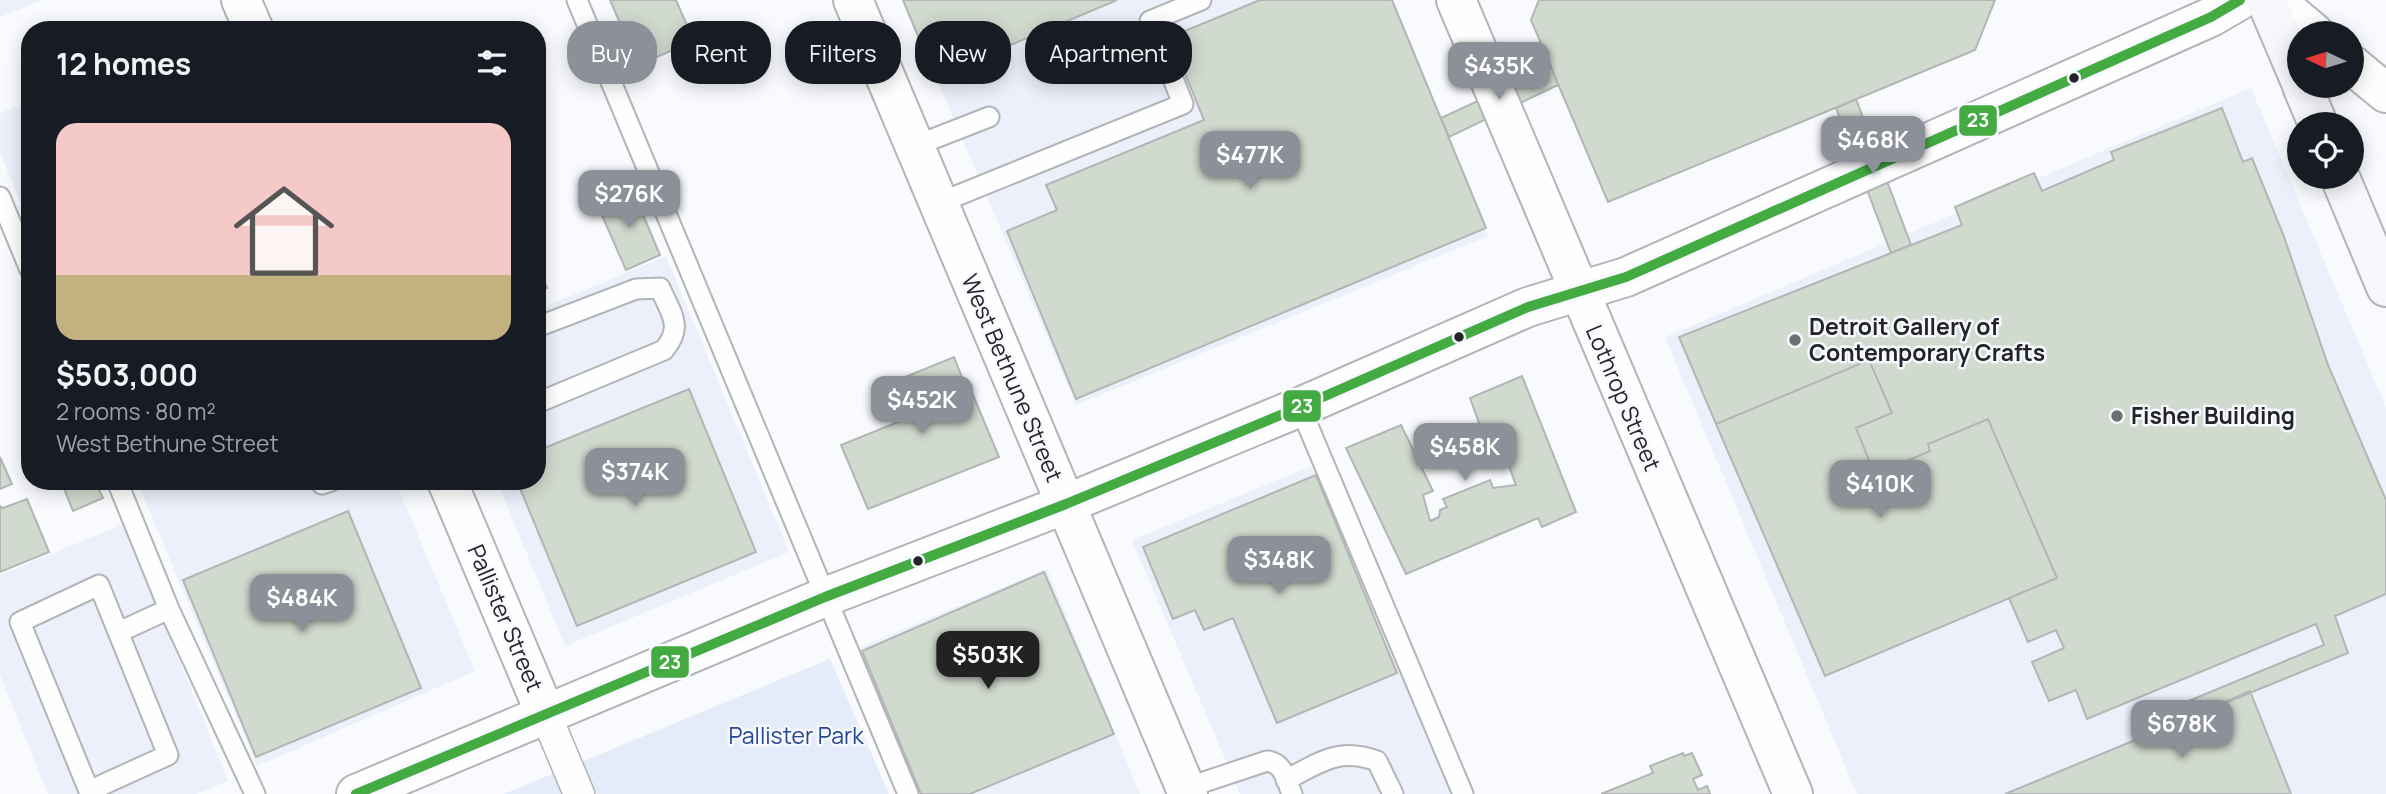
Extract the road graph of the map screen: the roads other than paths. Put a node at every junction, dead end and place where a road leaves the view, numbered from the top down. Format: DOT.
graph roads {
  1 [pos="242,0"];
  2 [pos="577,0"];
  3 [pos="853,0"];
  4 [pos="1201,0"];
  5 [pos="1456,0"];
  6 [pos="2240,0"];
  7 [pos="2266,0"];
  8 [pos="2275,0"];
  9 [pos="250,21"];
  10 [pos="2300,21"];
  11 [pos="2287,49"];
  12 [pos="2364,75"];
  13 [pos="2386,93"];
  14 [pos="989,117"];
  15 [pos="915,146"];
  16 [pos="2348,189"];
  17 [pos="0,197"];
  18 [pos="939,204"];
  19 [pos="2375,227"];
  20 [pos="21,248"];
  21 [pos="2386,287"];
  22 [pos="1578,292"];
  23 [pos="546,324"];
  24 [pos="546,399"];
  25 [pos="1300,407"];
  26 [pos="121,490"];
  27 [pos="451,490"];
  28 [pos="1066,504"];
  29 [pos="825,597"];
  30 [pos="169,609"];
  31 [pos="119,632"];
  32 [pos="545,713"];
  33 [pos="1289,787"];
  34 [pos="1187,791"];
  35 [pos="255,794"];
  36 [pos="356,794"];
  37 [pos="579,794"];
  38 [pos="908,794"];
  39 [pos="1393,794"];
  40 [pos="1463,794"];
  41 [pos="1793,794"];
  1 -- 9 [label="street"];
  2 -- 29 [label="lane"];
  3 -- 15 [label="street, West Bethune Street"];
  4 -- 18 [label="lane"];
  5 -- 22 [label="street, Lothrop Street"];
  6 -- 22 [label="street"];
  7 -- 11 [label="main road"];
  8 -- 10 [label="street"];
  12 -- 13 [label="street"];
  14 -- 15 [label="lane"];
  15 -- 18 [label="street, West Bethune Street"];
  16 -- 19 [label="main road"];
  17 -- 20 [label="lane"];
  18 -- 28 [label="street, West Bethune Street"];
  19 -- 21 [label="main road"];
  22 -- 25 [label="street"];
  22 -- 41 [label="street, Lothrop Street"];
  23 -- 24 [label="lane"];
  25 -- 28 [label="street"];
  25 -- 40 [label="lane"];
  26 -- 30 [label="lane"];
  27 -- 32 [label="street, Pallister Street"];
  28 -- 29 [label="street"];
  28 -- 34 [label="street, West Bethune Street"];
  29 -- 32 [label="street"];
  29 -- 38 [label="lane"];
  30 -- 31 [label="lane"];
  30 -- 35 [label="lane"];
  31 -- 31 [label="lane"];
  32 -- 36 [label="street"];
  32 -- 37 [label="street, Pallister Street"];
  33 -- 34 [label="lane"];
  33 -- 39 [label="lane"];
}
